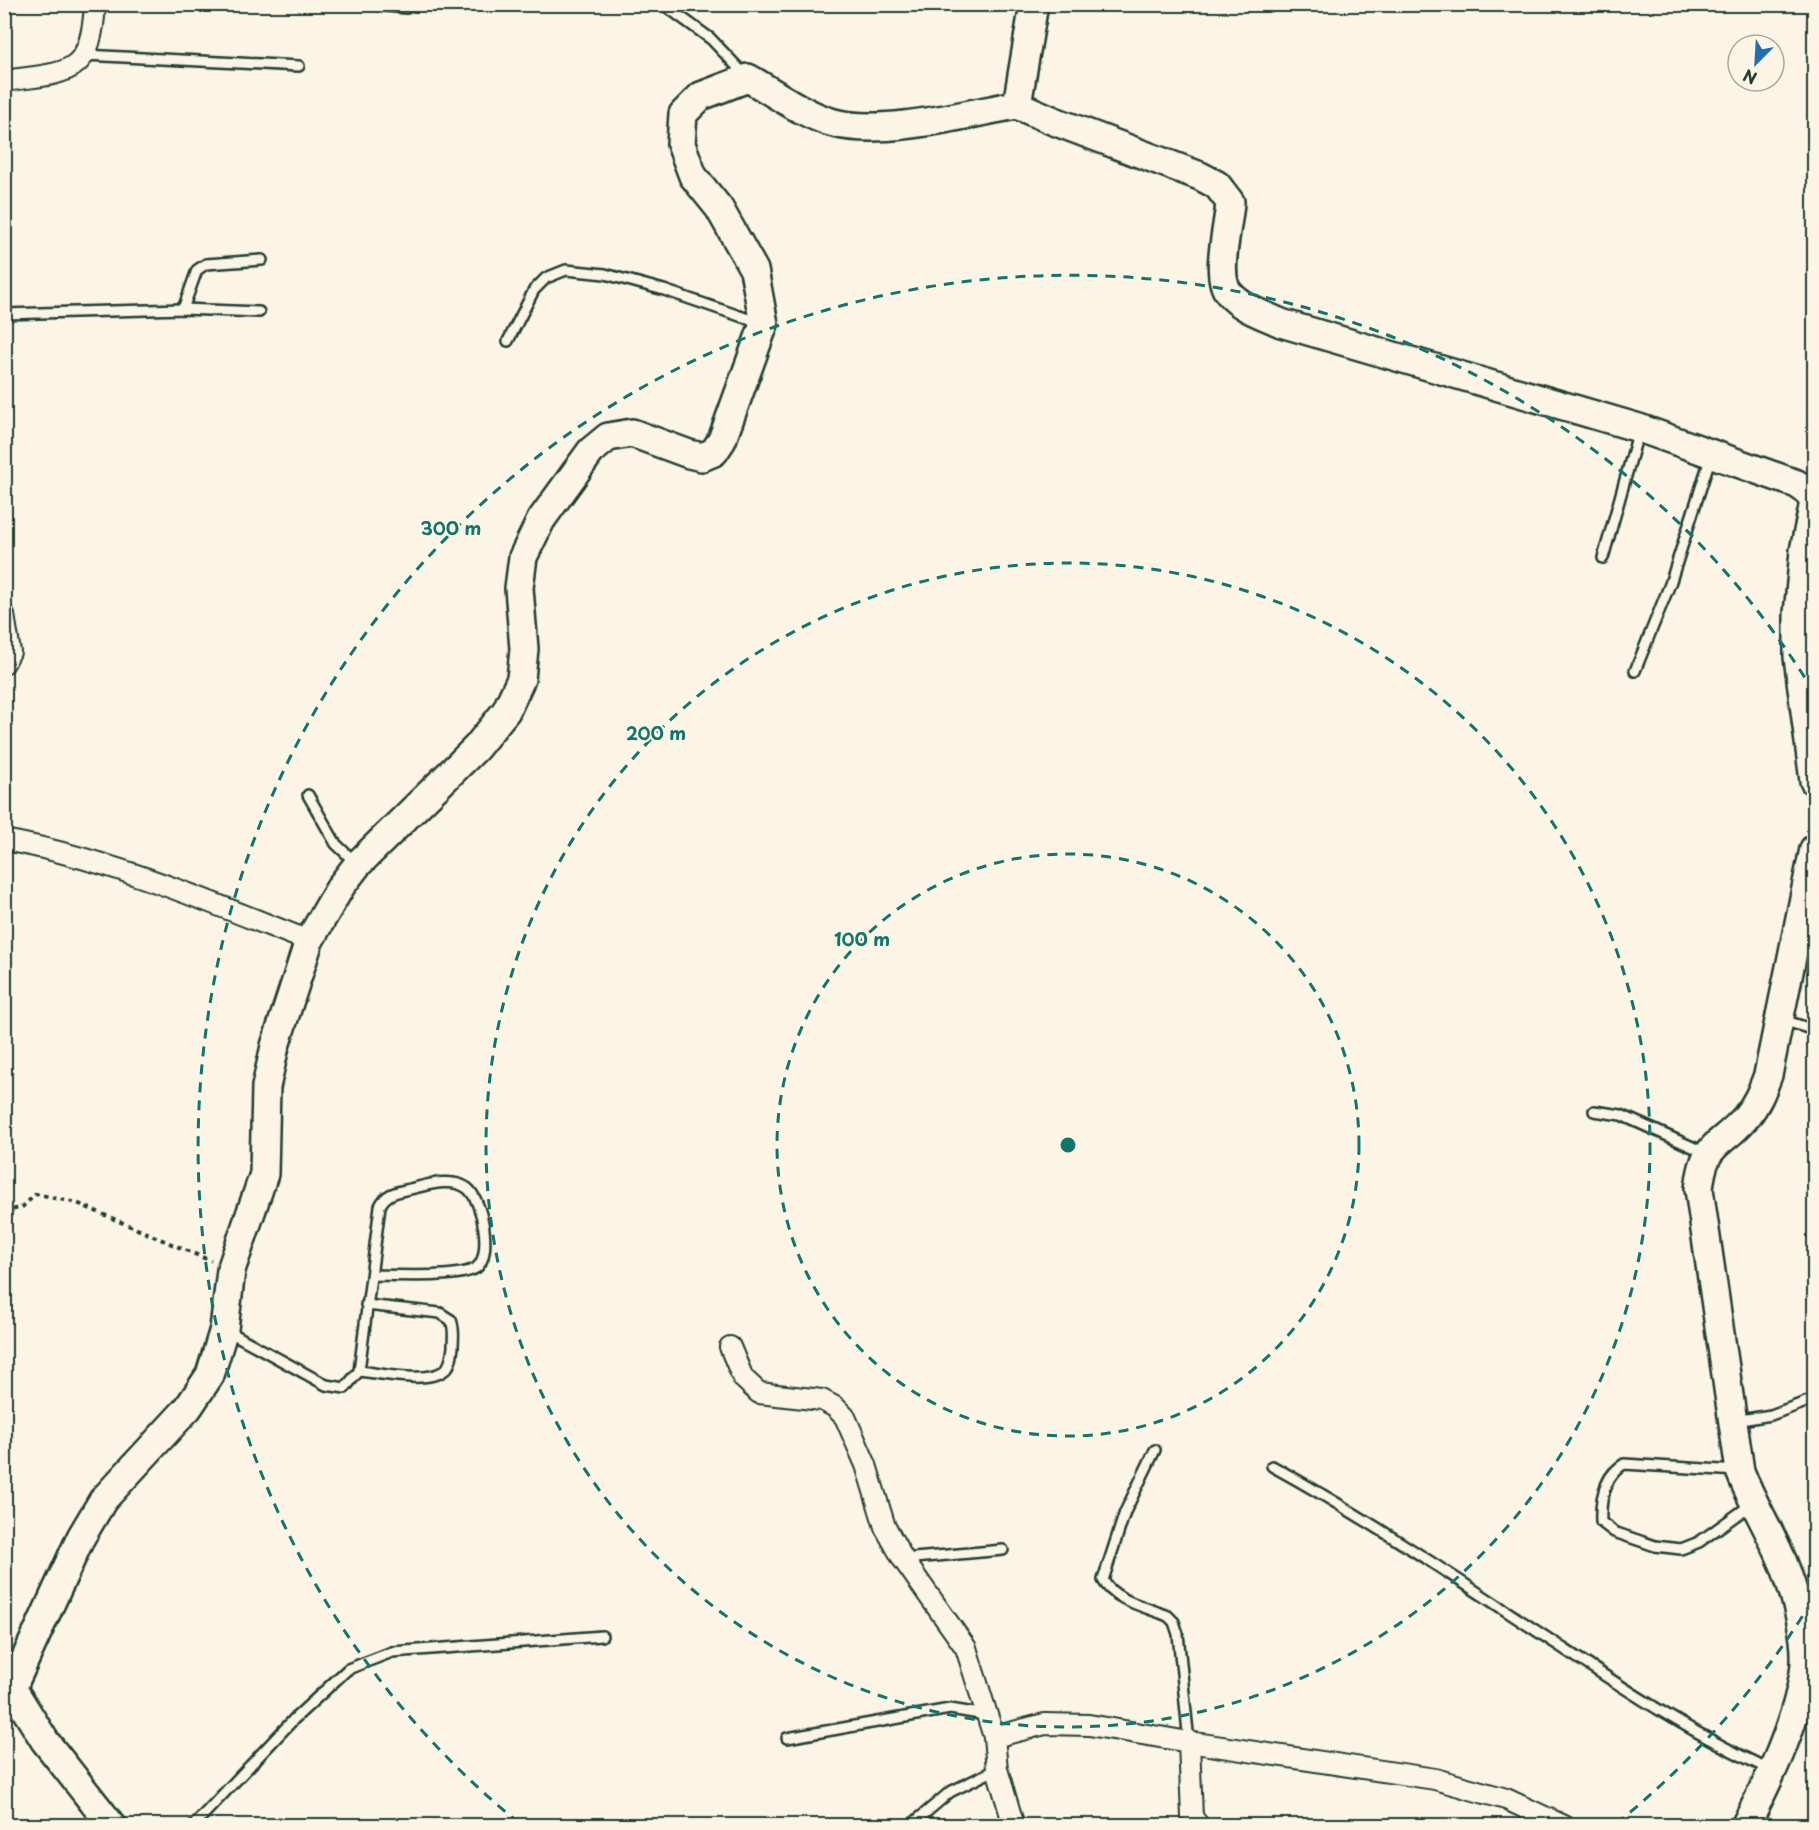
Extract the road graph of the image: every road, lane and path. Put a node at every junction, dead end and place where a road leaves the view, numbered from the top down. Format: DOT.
graph roads {
  1 [pos="95,4"];
  2 [pos="367,4"];
  3 [pos="416,4"];
  4 [pos="663,4"];
  5 [pos="1034,4"];
  6 [pos="85,55"];
  7 [pos="299,66"];
  8 [pos="748,78"];
  9 [pos="4,81"];
  10 [pos="1017,105"];
  11 [pos="262,260"];
  12 [pos="183,309"];
  13 [pos="259,312"];
  14 [pos="4,314"];
  15 [pos="764,324"];
  16 [pos="508,341"];
  17 [pos="1639,428"];
  18 [pos="1713,452"];
  19 [pos="1814,502"];
  20 [pos="1603,558"];
  21 [pos="4,615"];
  22 [pos="4,663"];
  23 [pos="1635,671"];
  24 [pos="1815,781"];
  25 [pos="308,795"];
  26 [pos="4,840"];
  27 [pos="1815,849"];
  28 [pos="358,864"];
  29 [pos="309,941"];
  30 [pos="1778,1018"];
  31 [pos="1815,1030"];
  32 [pos="1594,1111"];
  33 [pos="1707,1153"];
  34 [pos="4,1211"];
  35 [pos="231,1270"];
  36 [pos="372,1275"];
  37 [pos="366,1305"];
  38 [pos="224,1329"];
  39 [pos="730,1347"];
  40 [pos="359,1371"];
  41 [pos="1815,1399"];
  42 [pos="1733,1422"];
  43 [pos="1155,1450"];
  44 [pos="1272,1466"];
  45 [pos="1740,1471"];
  46 [pos="1752,1504"];
  47 [pos="1003,1551"];
  48 [pos="903,1559"];
  49 [pos="602,1636"];
  50 [pos="8,1690"];
  51 [pos="989,1716"];
  52 [pos="994,1737"];
  53 [pos="787,1738"];
  54 [pos="1189,1742"];
  55 [pos="997,1769"];
  56 [pos="1773,1771"];
  57 [pos="112,1826"];
  58 [pos="193,1826"];
  59 [pos="910,1826"];
  60 [pos="1014,1826"];
  61 [pos="1199,1826"];
  62 [pos="1564,1826"];
  63 [pos="1745,1826"];
  1 -- 6 [label="street"];
  2 -- 3 [label="lane"];
  4 -- 8 [label="lane"];
  5 -- 10 [label="street"];
  6 -- 7 [label="lane"];
  6 -- 9 [label="street"];
  8 -- 10 [label="street"];
  8 -- 15 [label="street"];
  10 -- 17 [label="street"];
  11 -- 12 [label="lane"];
  12 -- 13 [label="lane"];
  12 -- 14 [label="lane"];
  15 -- 16 [label="lane"];
  15 -- 28 [label="street"];
  17 -- 18 [label="street"];
  17 -- 20 [label="lane"];
  18 -- 19 [label="street"];
  18 -- 23 [label="lane"];
  19 -- 24 [label="street"];
  21 -- 22 [label="street"];
  25 -- 28 [label="lane"];
  26 -- 29 [label="street"];
  27 -- 30 [label="street"];
  28 -- 29 [label="street"];
  29 -- 35 [label="street"];
  30 -- 31 [label="lane"];
  30 -- 33 [label="street"];
  32 -- 33 [label="lane"];
  33 -- 42 [label="street"];
  34 -- 35 [label="path"];
  35 -- 38 [label="street"];
  36 -- 36 [label="lane"];
  36 -- 37 [label="lane"];
  37 -- 40 [label="lane"];
  37 -- 40 [label="lane"];
  38 -- 40 [label="lane"];
  38 -- 50 [label="street"];
  39 -- 48 [label="street"];
  41 -- 42 [label="lane"];
  42 -- 45 [label="street"];
  43 -- 54 [label="lane"];
  44 -- 56 [label="lane"];
  45 -- 46 [label="street"];
  45 -- 46 [label="lane"];
  46 -- 56 [label="street"];
  47 -- 48 [label="lane"];
  48 -- 51 [label="street"];
  49 -- 58 [label="lane"];
  50 -- 57 [label="street"];
  51 -- 52 [label="street"];
  51 -- 53 [label="lane"];
  52 -- 54 [label="street"];
  52 -- 55 [label="street"];
  54 -- 61 [label="street"];
  54 -- 62 [label="street"];
  55 -- 59 [label="lane"];
  55 -- 60 [label="street"];
  56 -- 63 [label="street"];
}
